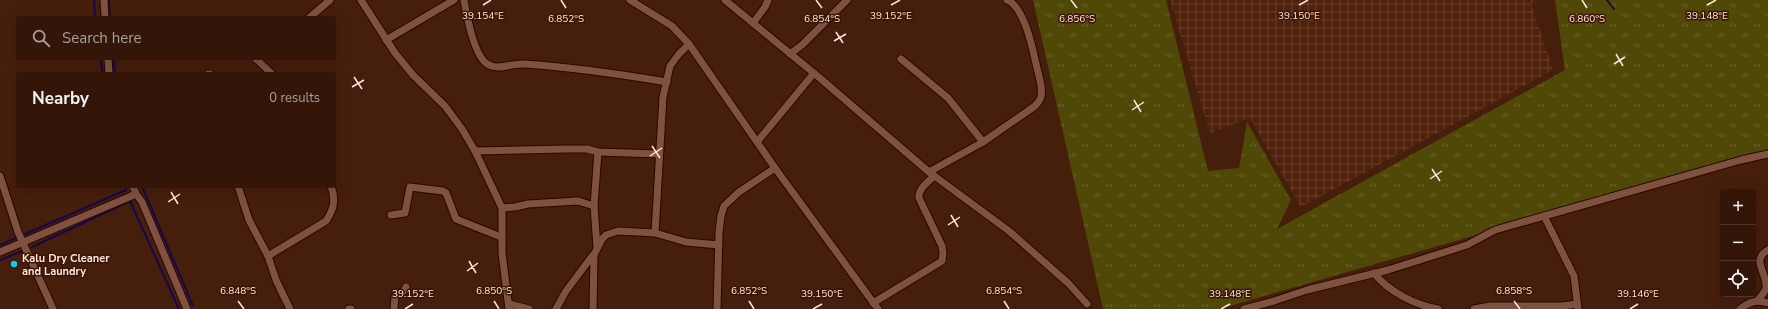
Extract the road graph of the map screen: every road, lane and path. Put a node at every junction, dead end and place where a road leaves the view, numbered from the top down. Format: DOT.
graph roads {
  1 [pos="104,0"];
  2 [pos="330,0"];
  3 [pos="361,0"];
  4 [pos="454,0"];
  5 [pos="464,0"];
  6 [pos="630,0"];
  7 [pos="725,0"];
  8 [pos="768,0"];
  9 [pos="848,0"];
  10 [pos="1007,0"];
  11 [pos="105,16"];
  12 [pos="311,16"];
  13 [pos="753,23"];
  14 [pos="386,40"];
  15 [pos="689,44"];
  16 [pos="790,54"];
  17 [pos="901,58"];
  18 [pos="108,60"];
  19 [pos="257,60"];
  20 [pos="109,72"];
  21 [pos="270,72"];
  22 [pos="814,73"];
  23 [pos="667,82"];
  24 [pos="757,142"];
  25 [pos="983,142"];
  26 [pos="475,151"];
  27 [pos="598,152"];
  28 [pos="659,154"];
  29 [pos="1768,154"];
  30 [pos="775,168"];
  31 [pos="931,174"];
  32 [pos="0,179"];
  33 [pos="134,188"];
  34 [pos="239,188"];
  35 [pos="331,188"];
  36 [pos="136,194"];
  37 [pos="594,206"];
  38 [pos="502,208"];
  39 [pos="391,215"];
  40 [pos="1544,216"];
  41 [pos="656,233"];
  42 [pos="501,236"];
  43 [pos="24,242"];
  44 [pos="719,245"];
  45 [pos="1768,250"];
  46 [pos="595,251"];
  47 [pos="0,252"];
  48 [pos="268,256"];
  49 [pos="1374,272"];
  50 [pos="406,287"];
  51 [pos="1757,301"];
  52 [pos="1768,303"];
  53 [pos="1087,304"];
  54 [pos="875,306"];
  55 [pos="509,307"];
  56 [pos="1578,307"];
  57 [pos="53,309"];
  58 [pos="187,309"];
  59 [pos="290,309"];
  60 [pos="394,309"];
  61 [pos="529,309"];
  62 [pos="556,309"];
  63 [pos="593,309"];
  64 [pos="717,309"];
  65 [pos="1244,309"];
  66 [pos="1438,309"];
  67 [pos="1474,309"];
  68 [pos="1740,309"];
  1 -- 11 [label="street"];
  2 -- 12 [label="street"];
  3 -- 14 [label="street"];
  4 -- 14 [label="street"];
  5 -- 23 [label="street"];
  6 -- 15 [label="street"];
  7 -- 13 [label="street"];
  8 -- 13 [label="street"];
  9 -- 16 [label="street"];
  10 -- 25 [label="street"];
  13 -- 16 [label="street"];
  14 -- 26 [label="street"];
  15 -- 23 [label="street"];
  15 -- 24 [label="street"];
  16 -- 22 [label="street"];
  17 -- 25 [label="street"];
  18 -- 20 [label="street"];
  19 -- 21 [label="street"];
  22 -- 24 [label="street"];
  22 -- 31 [label="street"];
  23 -- 28 [label="street"];
  24 -- 30 [label="street"];
  25 -- 31 [label="street"];
  26 -- 27 [label="street"];
  26 -- 38 [label="street"];
  27 -- 28 [label="street"];
  27 -- 37 [label="street"];
  28 -- 41 [label="street"];
  29 -- 40 [label="street"];
  30 -- 44 [label="street"];
  30 -- 54 [label="street"];
  31 -- 53 [label="street"];
  31 -- 54 [label="street"];
  32 -- 43 [label="street"];
  33 -- 36 [label="street"];
  34 -- 48 [label="street"];
  35 -- 48 [label="street"];
  36 -- 43 [label="street"];
  36 -- 58 [label="street"];
  37 -- 38 [label="street"];
  37 -- 46 [label="street"];
  38 -- 42 [label="street"];
  39 -- 42 [label="street"];
  40 -- 49 [label="street"];
  40 -- 56 [label="street"];
  41 -- 44 [label="street"];
  41 -- 46 [label="street"];
  42 -- 55 [label="street"];
  43 -- 47 [label="street"];
  43 -- 57 [label="street"];
  44 -- 64 [label="street"];
  45 -- 51 [label="street"];
  46 -- 62 [label="street"];
  46 -- 63 [label="street"];
  48 -- 59 [label="street"];
  49 -- 65 [label="street"];
  49 -- 66 [label="street"];
  50 -- 60 [label="street"];
  51 -- 52 [label="street"];
  51 -- 68 [label="street"];
  55 -- 61 [label="street"];
  56 -- 67 [label="street"];
}
